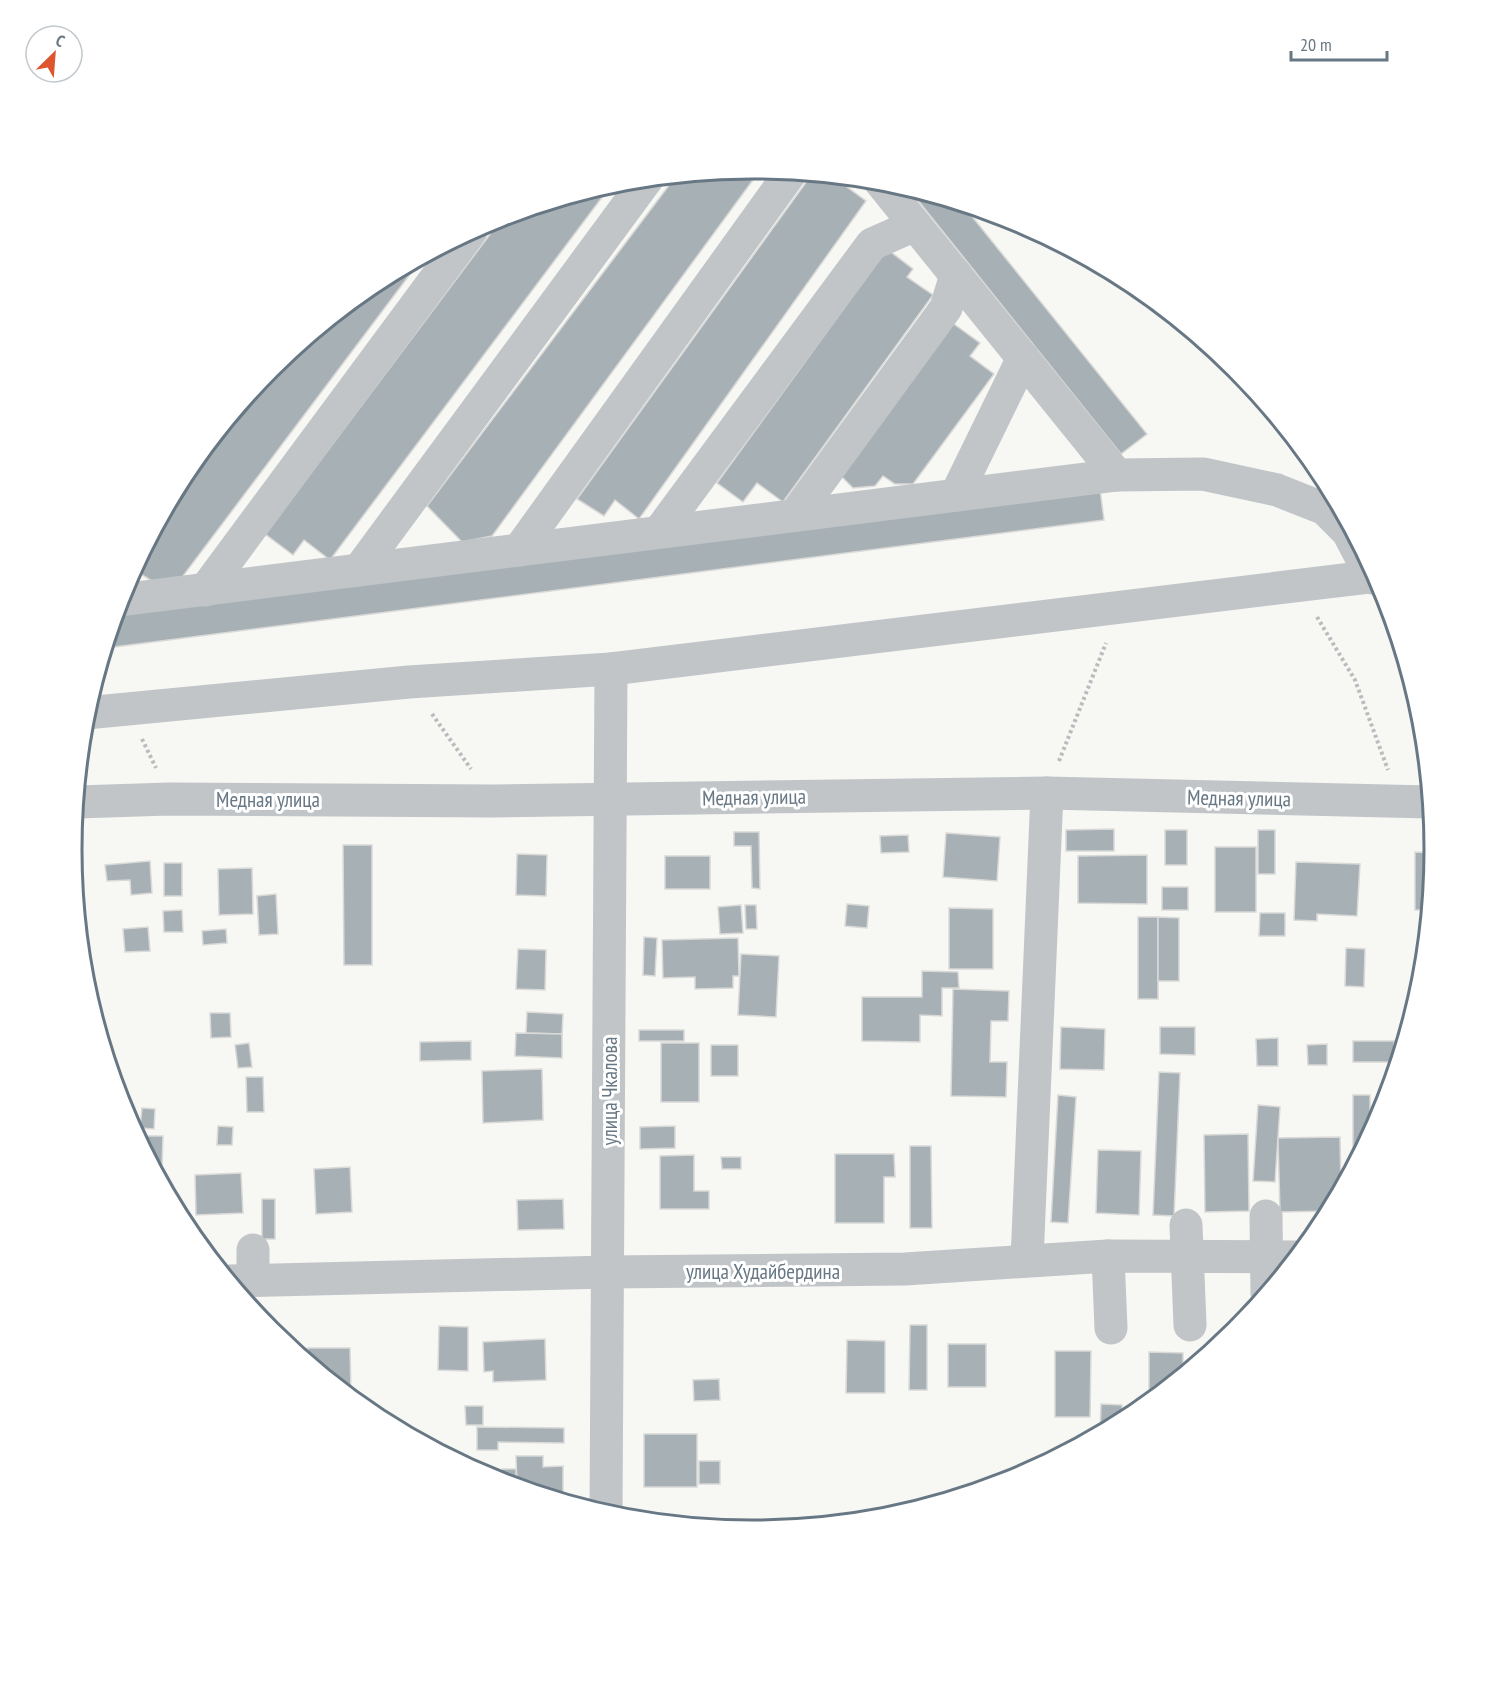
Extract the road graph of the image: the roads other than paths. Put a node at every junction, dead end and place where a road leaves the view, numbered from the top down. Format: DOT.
graph roads {
  1 [pos="785,180"];
  2 [pos="639,188"];
  3 [pos="889,192"];
  4 [pos="915,225"];
  5 [pos="459,247"];
  6 [pos="956,275"];
  7 [pos="1023,358"];
  8 [pos="1117,475"];
  9 [pos="956,495"];
  10 [pos="795,515"];
  11 [pos="1340,524"];
  12 [pos="659,532"];
  13 [pos="519,550"];
  14 [pos="359,570"];
  15 [pos="1366,578"];
  16 [pos="205,590"];
  17 [pos="132,599"];
  18 [pos="611,669"];
  19 [pos="97,711"];
  20 [pos="1047,793"];
  21 [pos="610,798"];
  22 [pos="84,802"];
  23 [pos="1415,802"];
  24 [pos="1266,1216"];
  25 [pos="1186,1225"];
  26 [pos="1108,1256"];
  27 [pos="1187,1257"];
  28 [pos="1282,1257"];
  29 [pos="1027,1260"];
  30 [pos="245,1270"];
  31 [pos="608,1272"];
  32 [pos="1191,1325"];
  33 [pos="1111,1328"];
  34 [pos="606,1504"];
  1 -- 13 [label="street"];
  2 -- 14 [label="street"];
  3 -- 4 [label="street"];
  4 -- 6 [label="street"];
  4 -- 12 [label="street"];
  5 -- 16 [label="street"];
  6 -- 7 [label="street"];
  6 -- 10 [label="street"];
  7 -- 8 [label="street"];
  7 -- 9 [label="street"];
  8 -- 9 [label="street"];
  8 -- 11 [label="street"];
  9 -- 10 [label="street"];
  10 -- 12 [label="street"];
  12 -- 13 [label="street"];
  13 -- 14 [label="street"];
  14 -- 16 [label="street"];
  15 -- 18 [label="street"];
  16 -- 17 [label="street"];
  18 -- 19 [label="street"];
  18 -- 21 [label="street, улица Чкалова"];
  20 -- 21 [label="street, Медная улица"];
  20 -- 23 [label="street, Медная улица"];
  20 -- 29 [label="street"];
  21 -- 22 [label="street, Медная улица"];
  21 -- 31 [label="street, улица Чкалова"];
  24 -- 28 [label="street"];
  25 -- 27 [label="street"];
  26 -- 27 [label="street, улица Худайбердина"];
  26 -- 29 [label="street, улица Худайбердина"];
  26 -- 33 [label="street"];
  27 -- 28 [label="street, улица Худайбердина"];
  27 -- 32 [label="street"];
  29 -- 31 [label="street, улица Худайбердина"];
  30 -- 31 [label="street, улица Худайбердина"];
  31 -- 34 [label="street, улица Чкалова"];
}
